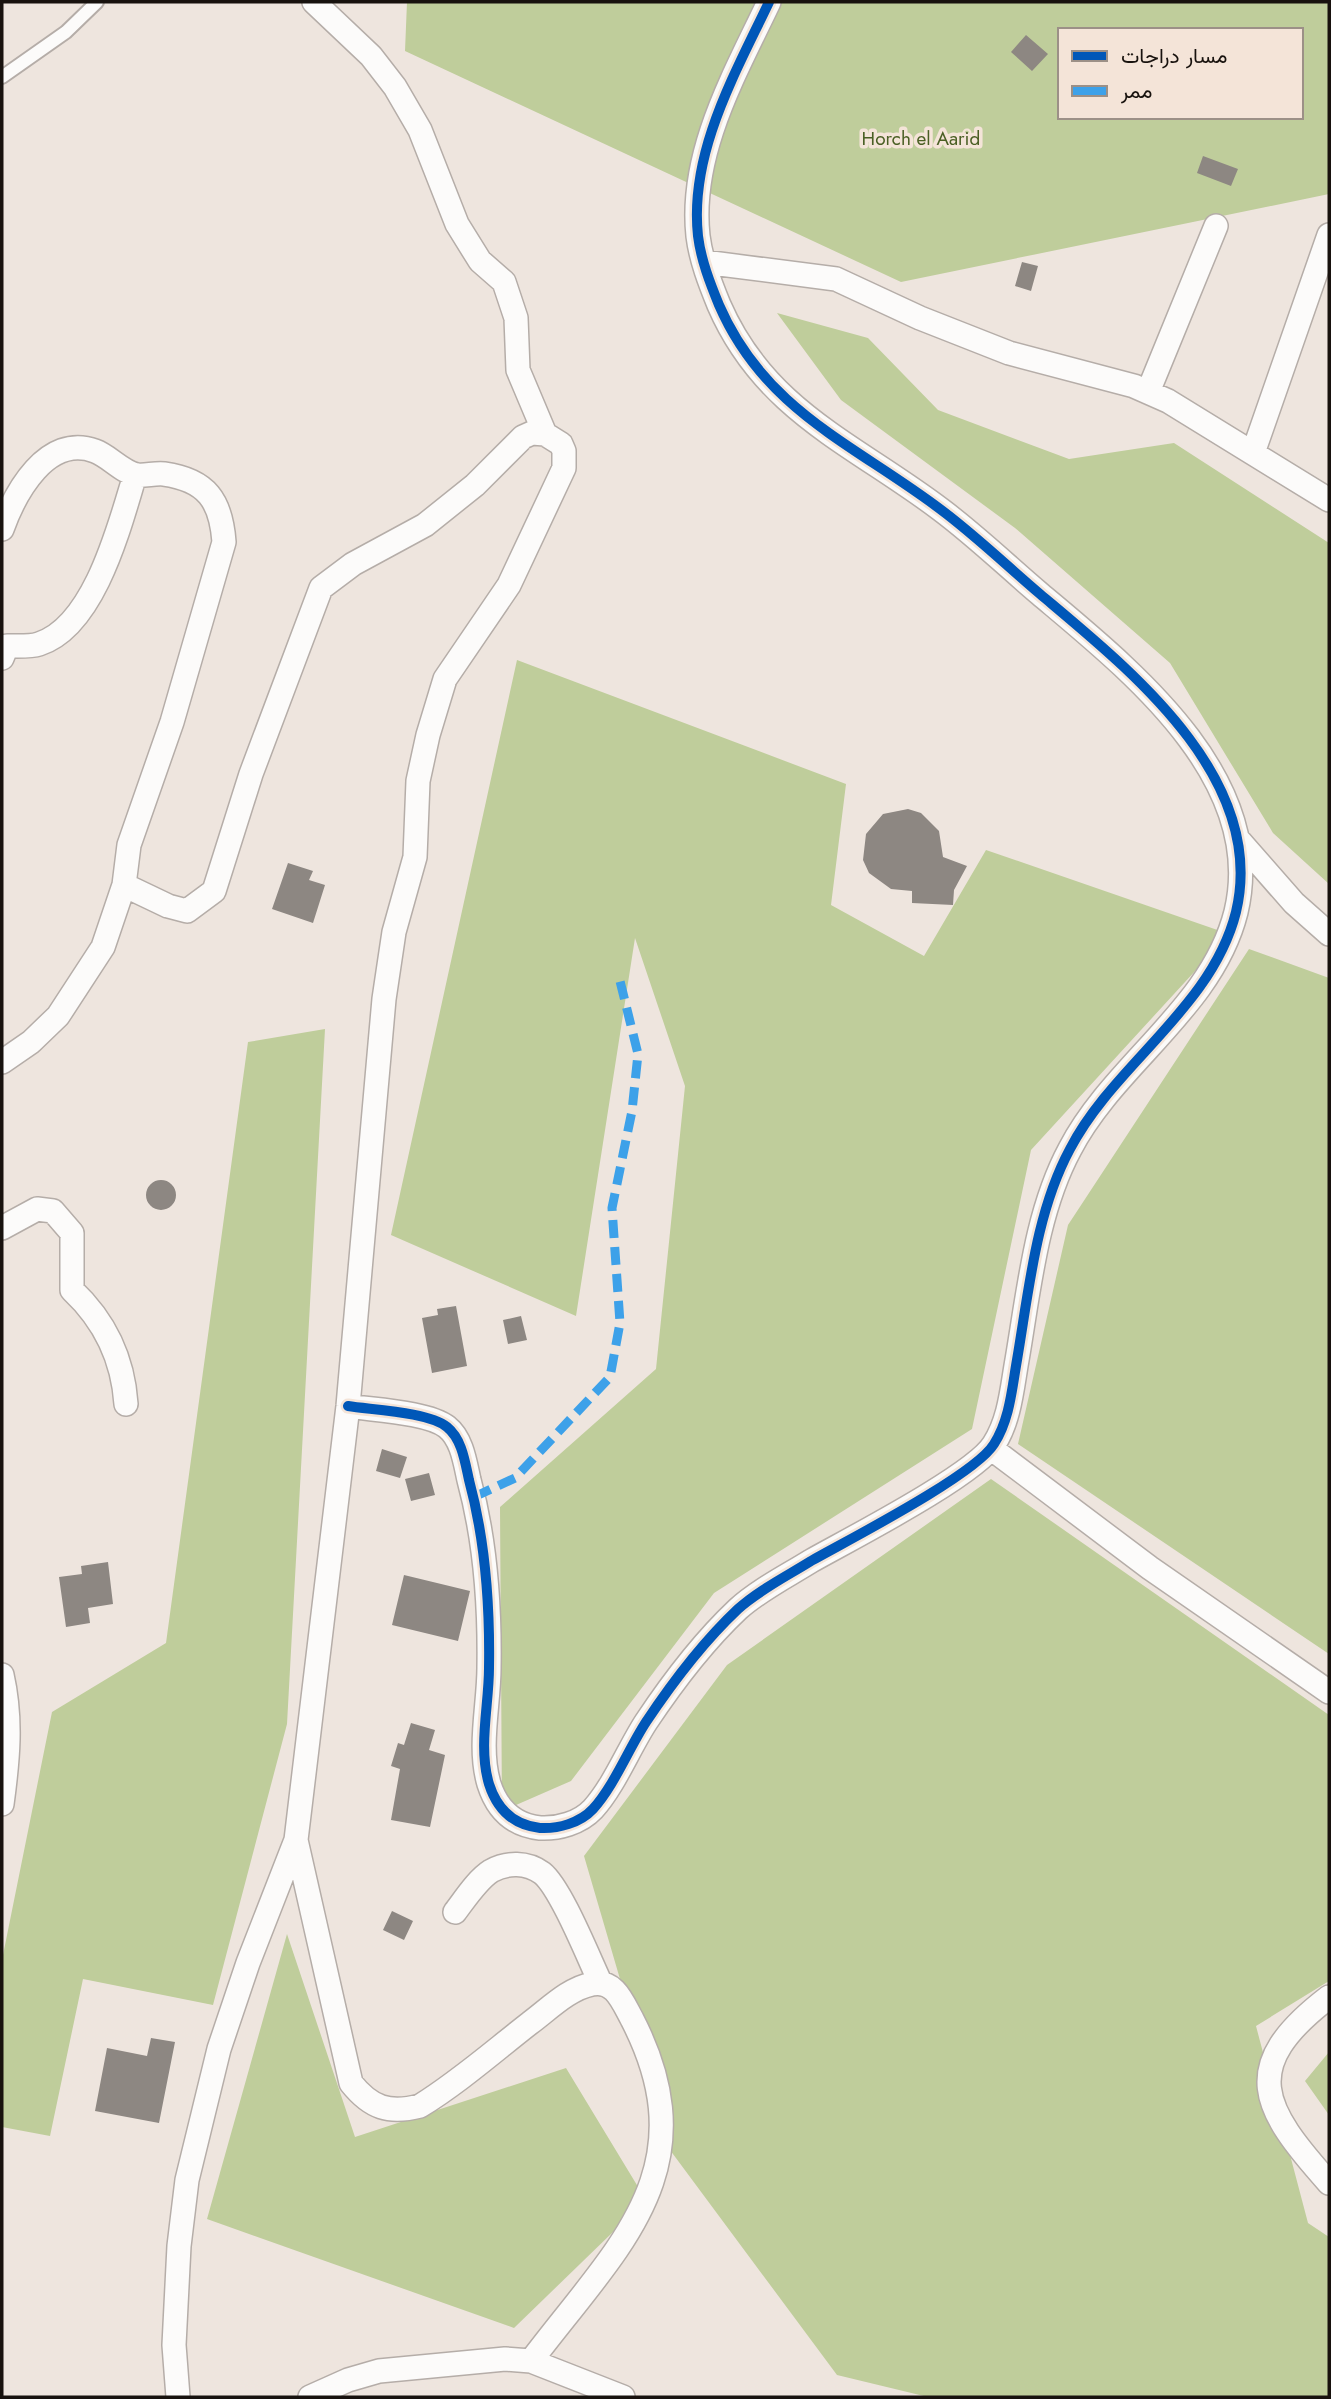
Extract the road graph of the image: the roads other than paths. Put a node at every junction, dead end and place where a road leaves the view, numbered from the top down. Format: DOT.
graph roads {
  1 [pos="97,2"];
  2 [pos="314,2"];
  3 [pos="769,2"];
  4 [pos="2,77"];
  5 [pos="1216,226"];
  6 [pos="1329,235"];
  7 [pos="704,262"];
  8 [pos="1148,392"];
  9 [pos="545,433"];
  10 [pos="1252,453"];
  11 [pos="135,475"];
  12 [pos="1329,500"];
  13 [pos="2,529"];
  14 [pos="4,646"];
  15 [pos="1237,838"];
  16 [pos="124,884"];
  17 [pos="1329,934"];
  18 [pos="2,1062"];
  19 [pos="2,1228"];
  20 [pos="126,1404"];
  21 [pos="348,1406"];
  22 [pos="992,1449"];
  23 [pos="2,1675"];
  24 [pos="1329,1692"];
  25 [pos="2,1804"];
  26 [pos="296,1840"];
  27 [pos="455,1912"];
  28 [pos="601,1984"];
  29 [pos="1329,1997"];
  30 [pos="1329,2183"];
  31 [pos="531,2361"];
  32 [pos="178,2397"];
  33 [pos="310,2397"];
  34 [pos="623,2397"];
  1 -- 4 [label="lane"];
  2 -- 9 [label="street"];
  3 -- 7 [label="street"];
  5 -- 8 [label="street"];
  6 -- 10 [label="street"];
  7 -- 8 [label="street"];
  7 -- 15 [label="street"];
  8 -- 10 [label="street"];
  9 -- 16 [label="street"];
  9 -- 21 [label="street"];
  10 -- 12 [label="street"];
  11 -- 13 [label="street"];
  11 -- 14 [label="street"];
  11 -- 16 [label="street"];
  15 -- 17 [label="street"];
  15 -- 22 [label="street"];
  16 -- 18 [label="street"];
  19 -- 20 [label="street"];
  21 -- 22 [label="street"];
  21 -- 26 [label="street"];
  22 -- 24 [label="street"];
  23 -- 25 [label="street"];
  26 -- 28 [label="street"];
  26 -- 32 [label="street"];
  27 -- 28 [label="street"];
  28 -- 31 [label="street"];
  29 -- 30 [label="street"];
  31 -- 33 [label="street"];
  31 -- 34 [label="street"];
}
